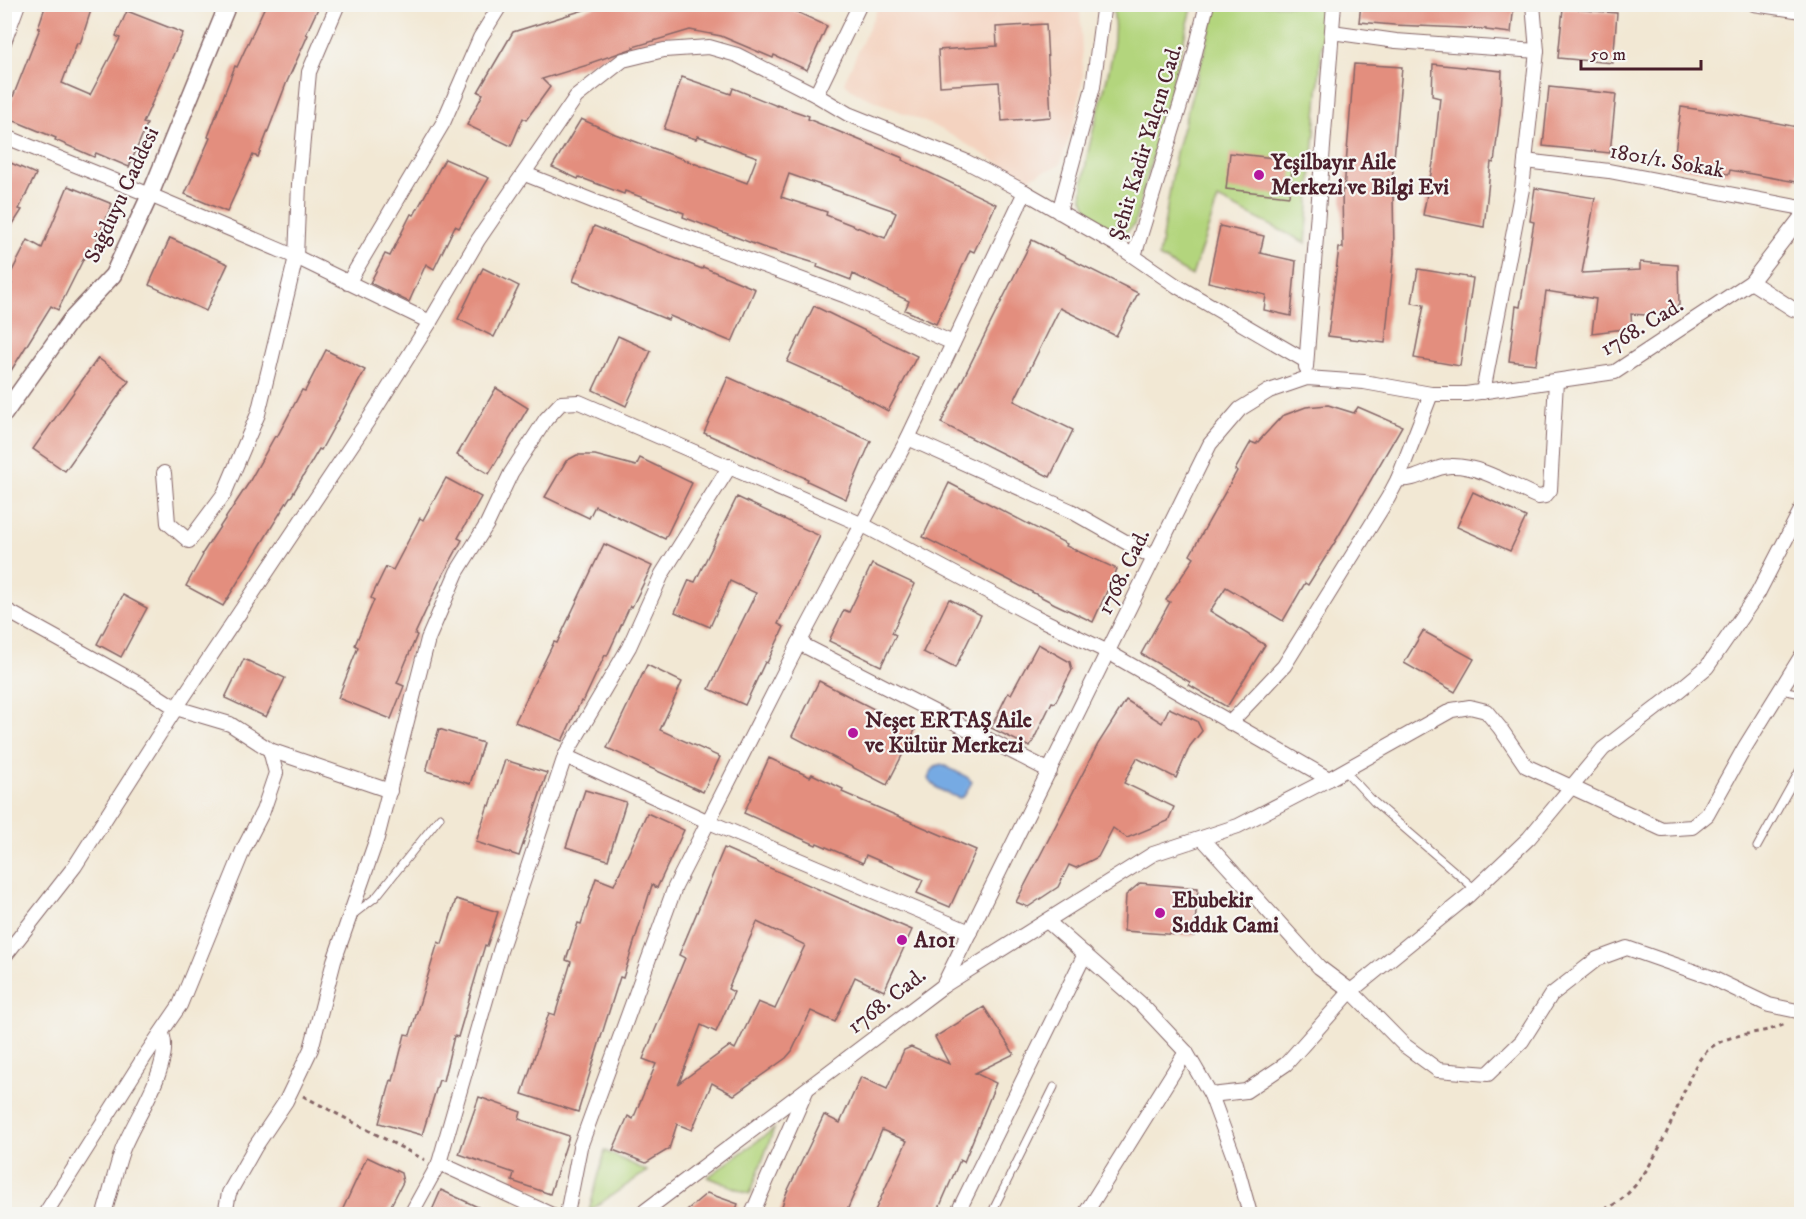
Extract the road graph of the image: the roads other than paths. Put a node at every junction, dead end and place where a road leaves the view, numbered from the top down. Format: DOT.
graph roads {
  1 [pos="18,4"];
  2 [pos="228,4"];
  3 [pos="338,4"];
  4 [pos="501,4"];
  5 [pos="860,4"];
  6 [pos="1206,4"];
  7 [pos="1334,4"];
  8 [pos="1533,4"];
  9 [pos="1754,4"];
  10 [pos="1103,10"];
  11 [pos="1802,11"];
  12 [pos="1332,32"];
  13 [pos="4,42"];
  14 [pos="1537,51"];
  15 [pos="816,95"];
  16 [pos="4,136"];
  17 [pos="1525,161"];
  18 [pos="525,174"];
  19 [pos="1025,192"];
  20 [pos="150,195"];
  21 [pos="1802,208"];
  22 [pos="1059,212"];
  23 [pos="1802,216"];
  24 [pos="1134,256"];
  25 [pos="296,257"];
  26 [pos="1751,282"];
  27 [pos="348,283"];
  28 [pos="1802,312"];
  29 [pos="430,322"];
  30 [pos="953,343"];
  31 [pos="1306,361"];
  32 [pos="1307,378"];
  33 [pos="1556,381"];
  34 [pos="1483,392"];
  35 [pos="1431,394"];
  36 [pos="4,414"];
  37 [pos="908,438"];
  38 [pos="730,466"];
  39 [pos="164,473"];
  40 [pos="1398,478"];
  41 [pos="1802,508"];
  42 [pos="863,525"];
  43 [pos="1154,558"];
  44 [pos="4,609"];
  45 [pos="799,644"];
  46 [pos="1108,652"];
  47 [pos="1802,655"];
  48 [pos="1781,690"];
  49 [pos="1802,694"];
  50 [pos="176,708"];
  51 [pos="1230,723"];
  52 [pos="270,750"];
  53 [pos="564,756"];
  54 [pos="1802,766"];
  55 [pos="1050,771"];
  56 [pos="1345,771"];
  57 [pos="1329,779"];
  58 [pos="1573,788"];
  59 [pos="390,792"];
  60 [pos="440,817"];
  61 [pos="709,822"];
  62 [pos="1202,838"];
  63 [pos="1757,847"];
  64 [pos="1475,889"];
  65 [pos="349,917"];
  66 [pos="1047,921"];
  67 [pos="970,932"];
  68 [pos="1085,954"];
  69 [pos="4,957"];
  70 [pos="943,986"];
  71 [pos="1351,991"];
  72 [pos="1798,1015"];
  73 [pos="162,1034"];
  74 [pos="1186,1052"];
  75 [pos="1054,1087"];
  76 [pos="807,1089"];
  77 [pos="1211,1095"];
  78 [pos="439,1163"];
  79 [pos="45,1215"];
  80 [pos="104,1215"];
  81 [pos="225,1215"];
  82 [pos="411,1215"];
  83 [pos="550,1215"];
  84 [pos="567,1215"];
  85 [pos="641,1215"];
  86 [pos="752,1215"];
  87 [pos="957,1215"];
  88 [pos="991,1215"];
  89 [pos="1085,1215"];
  90 [pos="1250,1215"];
  1 -- 13 [label="street"];
  2 -- 20 [label="street, Sağduyu Caddesi"];
  3 -- 25 [label="street"];
  4 -- 27 [label="street"];
  5 -- 15 [label="street"];
  6 -- 24 [label="street, Şehit Kadir Yalçın Cad."];
  7 -- 12 [label="street"];
  8 -- 14 [label="street"];
  9 -- 11 [label="street"];
  10 -- 22 [label="street"];
  12 -- 14 [label="street"];
  12 -- 31 [label="street"];
  14 -- 17 [label="street"];
  15 -- 18 [label="street"];
  15 -- 19 [label="street"];
  16 -- 20 [label="street"];
  17 -- 21 [label="street, 1801/1. Sokak"];
  17 -- 34 [label="street"];
  18 -- 29 [label="street"];
  18 -- 30 [label="street"];
  19 -- 22 [label="street"];
  19 -- 30 [label="street"];
  20 -- 25 [label="street"];
  20 -- 36 [label="street, Sağduyu Caddesi"];
  22 -- 24 [label="street"];
  23 -- 26 [label="street, 1768. Cad."];
  24 -- 31 [label="street"];
  25 -- 27 [label="street"];
  25 -- 39 [label="street"];
  26 -- 28 [label="street"];
  26 -- 33 [label="street, 1768. Cad."];
  27 -- 29 [label="street"];
  29 -- 50 [label="street"];
  30 -- 37 [label="street"];
  31 -- 32 [label="street"];
  32 -- 35 [label="street, 1768. Cad."];
  32 -- 43 [label="street, 1768. Cad."];
  33 -- 34 [label="street, 1768. Cad."];
  33 -- 40 [label="street"];
  34 -- 35 [label="street, 1768. Cad."];
  35 -- 40 [label="street"];
  37 -- 42 [label="street"];
  37 -- 43 [label="street"];
  38 -- 42 [label="street"];
  38 -- 53 [label="street"];
  38 -- 59 [label="street"];
  40 -- 51 [label="street"];
  41 -- 58 [label="street"];
  42 -- 45 [label="street"];
  42 -- 46 [label="street"];
  43 -- 46 [label="street, 1768. Cad."];
  44 -- 50 [label="street"];
  45 -- 55 [label="street"];
  45 -- 61 [label="street"];
  46 -- 51 [label="street"];
  46 -- 55 [label="street, 1768. Cad."];
  47 -- 48 [label="street"];
  48 -- 49 [label="lane"];
  48 -- 58 [label="street"];
  50 -- 52 [label="street"];
  50 -- 69 [label="street"];
  51 -- 57 [label="street"];
  52 -- 59 [label="street"];
  52 -- 73 [label="street"];
  53 -- 61 [label="street"];
  53 -- 78 [label="street"];
  54 -- 63 [label="lane"];
  55 -- 67 [label="street, 1768. Cad."];
  56 -- 57 [label="street"];
  56 -- 58 [label="street"];
  56 -- 64 [label="lane"];
  57 -- 62 [label="street"];
  58 -- 64 [label="street"];
  59 -- 65 [label="street"];
  60 -- 65 [label="lane"];
  61 -- 67 [label="street"];
  61 -- 84 [label="street"];
  62 -- 66 [label="street"];
  62 -- 71 [label="street"];
  64 -- 71 [label="street"];
  65 -- 81 [label="street"];
  66 -- 68 [label="street"];
  66 -- 70 [label="street"];
  67 -- 70 [label="street, 1768. Cad."];
  68 -- 74 [label="street"];
  68 -- 87 [label="street"];
  70 -- 76 [label="street, 1768. Cad."];
  71 -- 72 [label="street"];
  71 -- 77 [label="street"];
  73 -- 79 [label="street"];
  73 -- 80 [label="street"];
  74 -- 77 [label="street"];
  74 -- 89 [label="street"];
  75 -- 88 [label="lane"];
  76 -- 85 [label="street, 1768. Cad."];
  76 -- 86 [label="street"];
  77 -- 90 [label="street"];
  78 -- 82 [label="street"];
  78 -- 83 [label="street"];
}
